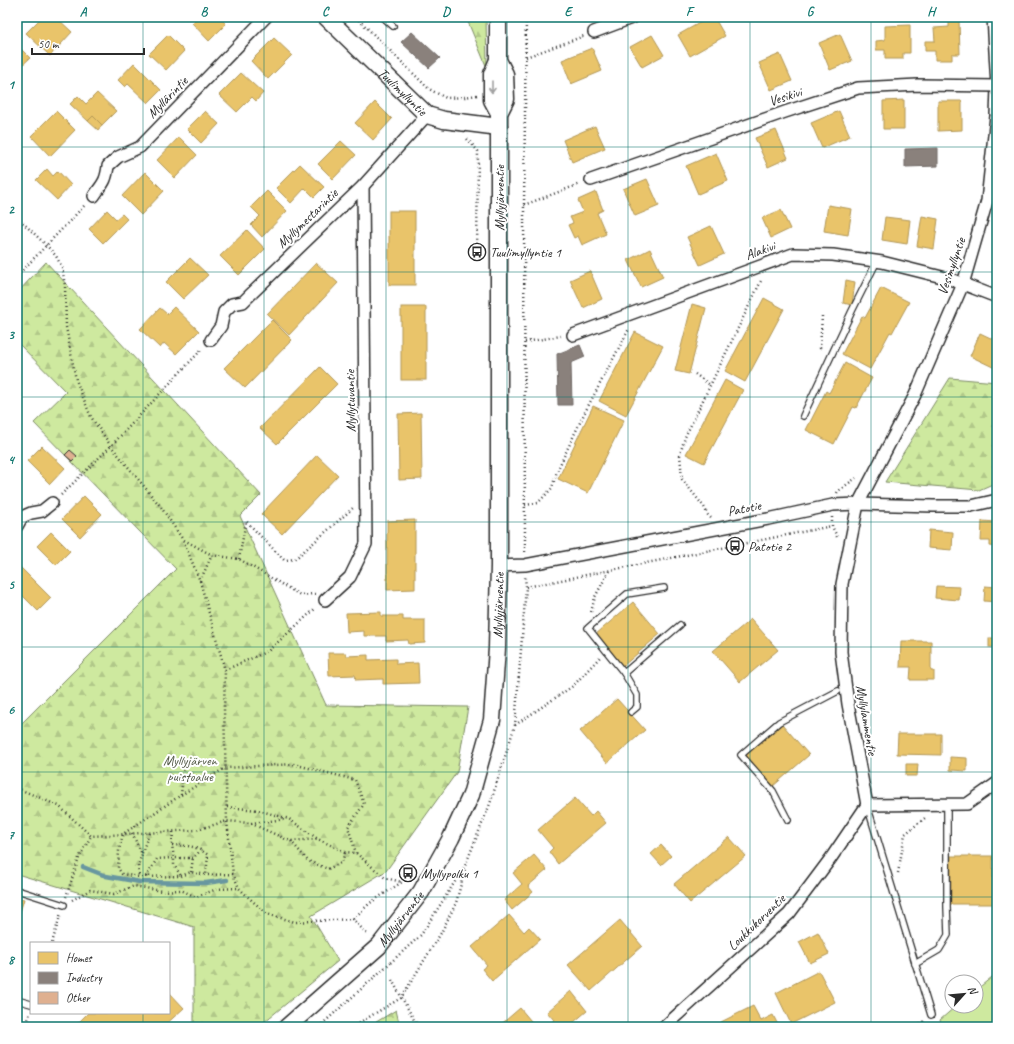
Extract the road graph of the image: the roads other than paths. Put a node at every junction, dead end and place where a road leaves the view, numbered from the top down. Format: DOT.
graph roads {
  1 [pos="266,17"];
  2 [pos="326,17"];
  3 [pos="383,17"];
  4 [pos="498,17"];
  5 [pos="634,17"];
  6 [pos="993,17"];
  7 [pos="393,26"];
  8 [pos="594,32"];
  9 [pos="997,86"];
  10 [pos="427,115"];
  11 [pos="997,116"];
  12 [pos="499,120"];
  13 [pos="591,180"];
  14 [pos="362,186"];
  15 [pos="94,196"];
  16 [pos="877,261"];
  17 [pos="963,284"];
  18 [pos="997,297"];
  19 [pos="573,335"];
  20 [pos="211,340"];
  21 [pos="803,416"];
  22 [pos="997,500"];
  23 [pos="52,503"];
  24 [pos="858,504"];
  25 [pos="17,526"];
  26 [pos="499,566"];
  27 [pos="664,588"];
  28 [pos="329,597"];
  29 [pos="680,625"];
  30 [pos="624,673"];
  31 [pos="838,691"];
  32 [pos="631,712"];
  33 [pos="997,783"];
  34 [pos="867,805"];
  35 [pos="947,806"];
  36 [pos="788,820"];
  37 [pos="17,890"];
  38 [pos="64,905"];
  39 [pos="915,964"];
  40 [pos="17,1000"];
  41 [pos="30,1004"];
  42 [pos="931,1015"];
  43 [pos="287,1027"];
  44 [pos="664,1027"];
  1 -- 15 [label="street, Myllärintie"];
  2 -- 10 [label="main road, Tuulimyllyntie"];
  3 -- 7 [label="lane"];
  4 -- 12 [label="main road, Myllyjärventie"];
  5 -- 8 [label="street"];
  6 -- 9 [label="street, Vesimyllyntie"];
  9 -- 11 [label="street, Vesimyllyntie"];
  9 -- 13 [label="street, Vesikivi"];
  10 -- 12 [label="main road, Tuulimyllyntie"];
  10 -- 14 [label="street, Myllymestarintie"];
  11 -- 17 [label="street, Vesimyllyntie"];
  12 -- 26 [label="main road, Myllyjärventie"];
  14 -- 20 [label="street, Myllymestarintie"];
  14 -- 28 [label="street, Myllytuvantie"];
  16 -- 17 [label="street, Alakivi"];
  16 -- 19 [label="street, Alakivi"];
  16 -- 21 [label="lane"];
  17 -- 18 [label="street, Alakivi"];
  17 -- 24 [label="street, Vesimyllyntie"];
  22 -- 24 [label="street, Patotie"];
  23 -- 25 [label="street"];
  24 -- 26 [label="street, Patotie"];
  24 -- 34 [label="street, Myllylammentie"];
  26 -- 43 [label="main road, Myllyjärventie"];
  27 -- 30 [label="lane"];
  29 -- 30 [label="lane"];
  30 -- 32 [label="lane"];
  31 -- 36 [label="lane"];
  33 -- 35 [label="street"];
  34 -- 35 [label="street"];
  34 -- 39 [label="lane"];
  34 -- 44 [label="street, Loukkukorventie"];
  35 -- 39 [label="lane"];
  37 -- 38 [label="lane"];
  39 -- 42 [label="lane"];
  40 -- 41 [label="lane"];
}
